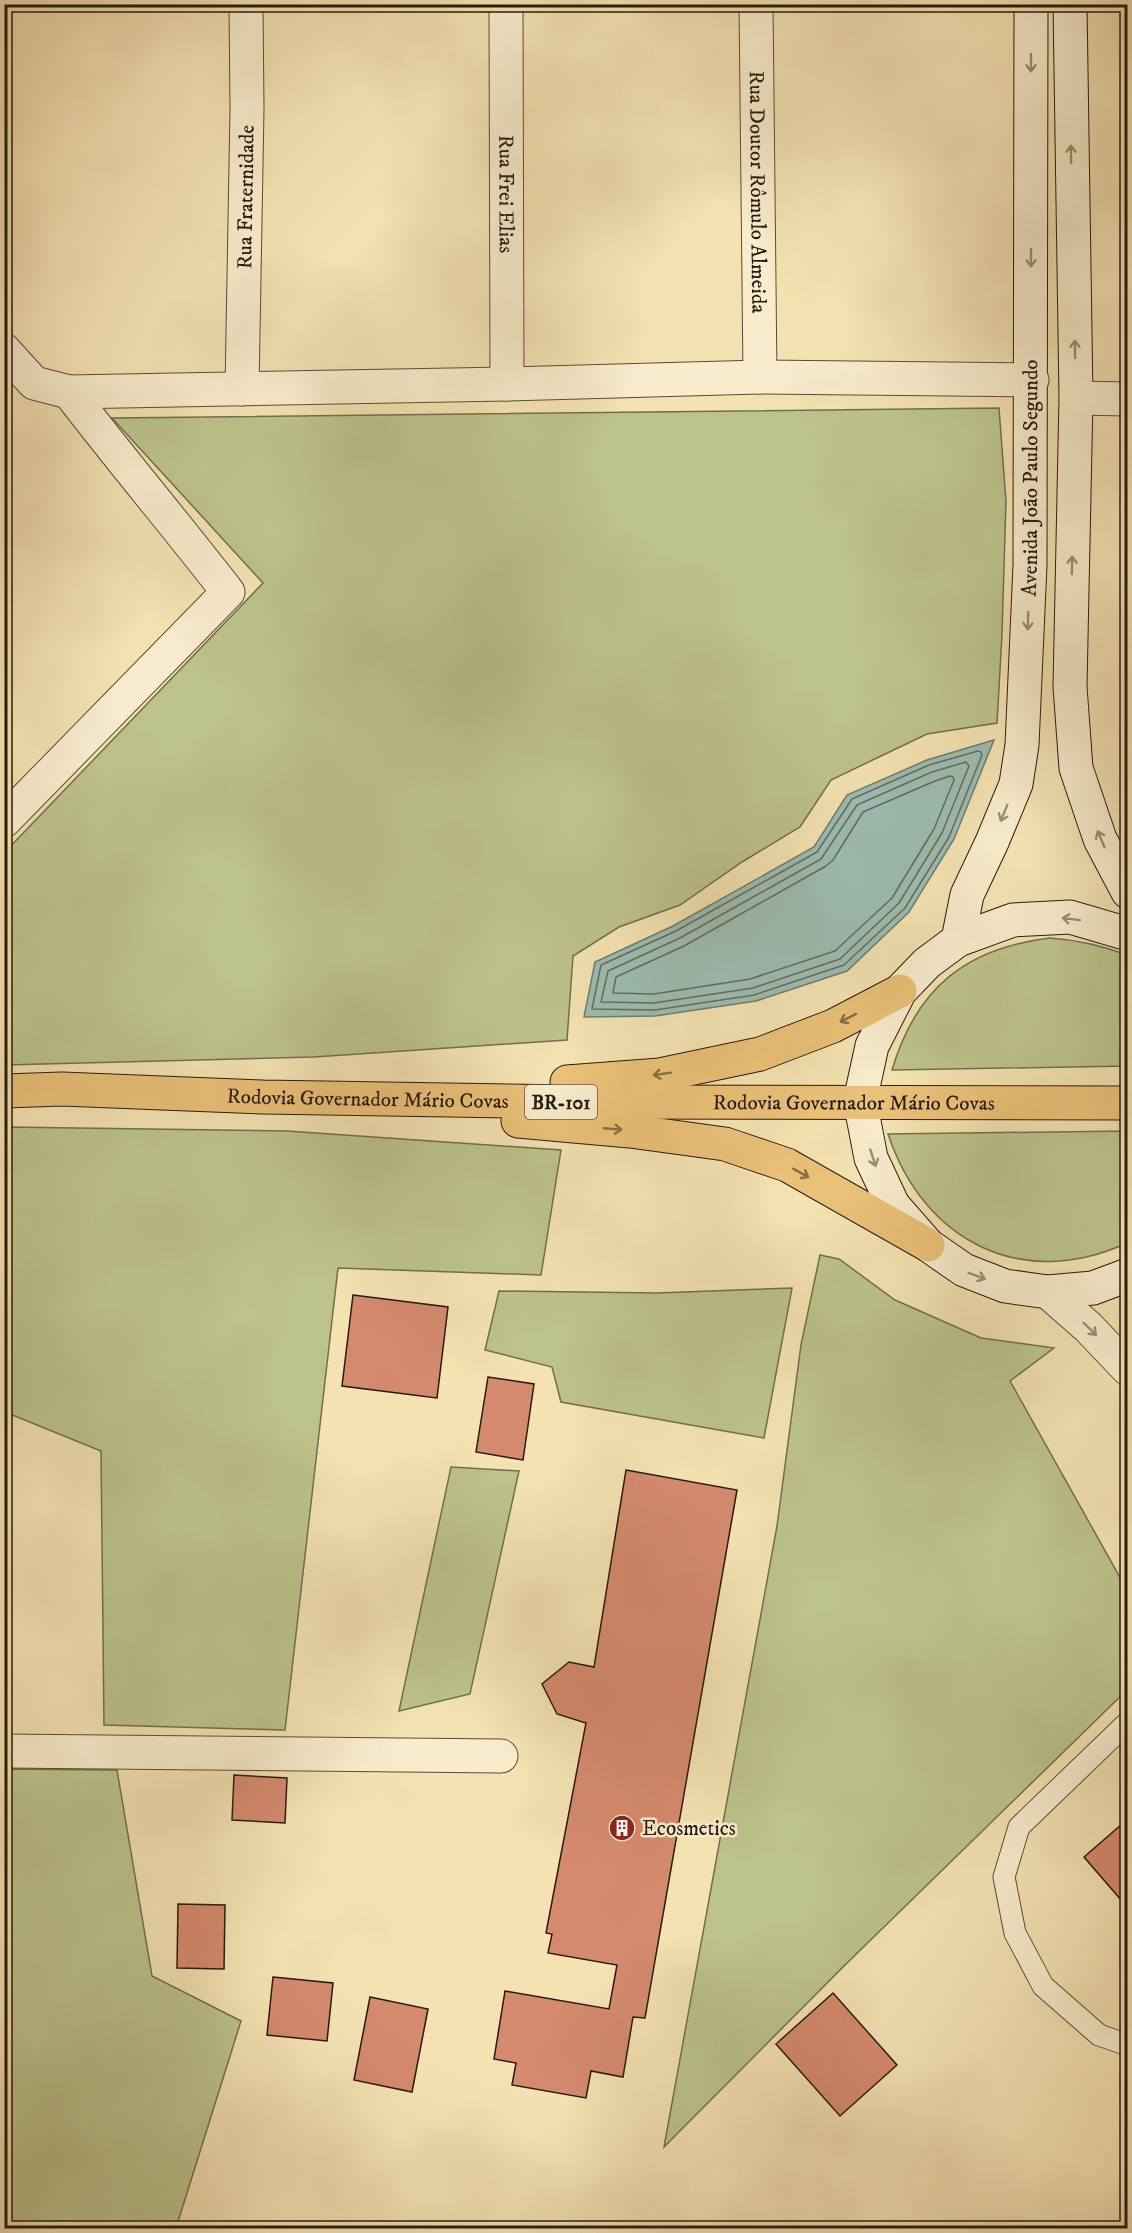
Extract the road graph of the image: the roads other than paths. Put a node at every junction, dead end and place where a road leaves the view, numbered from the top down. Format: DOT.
graph roads {
  1 [pos="246,4"];
  2 [pos="507,4"];
  3 [pos="756,4"];
  4 [pos="1030,4"];
  5 [pos="1070,4"];
  6 [pos="4,350"];
  7 [pos="760,377"];
  8 [pos="1032,380"];
  9 [pos="507,384"];
  10 [pos="242,388"];
  11 [pos="69,392"];
  12 [pos="1076,398"];
  13 [pos="1128,399"];
  14 [pos="4,821"];
  15 [pos="1128,892"];
  16 [pos="1128,934"];
  17 [pos="958,940"];
  18 [pos="900,991"];
  19 [pos="4,1091"];
  20 [pos="262,1097"];
  21 [pos="860,1101"];
  22 [pos="1128,1103"];
  23 [pos="927,1245"];
  24 [pos="1128,1275"];
  25 [pos="1048,1292"];
  26 [pos="1128,1370"];
  27 [pos="1128,1722"];
  28 [pos="4,1751"];
  29 [pos="501,1756"];
  30 [pos="1128,2045"];
  1 -- 10 [label="street, Rua Fraternidade"];
  2 -- 9 [label="street, Rua Frei Elias"];
  3 -- 7 [label="street, Rua Doutor Rômulo Almeida"];
  4 -- 8 [label="street, Avenida João Paulo Segundo, one-way"];
  12 -- 5 [label="street, Avenida João Paulo Segundo, one-way"];
  6 -- 11 [label="street"];
  7 -- 8 [label="street"];
  7 -- 9 [label="street"];
  8 -- 17 [label="street, Avenida João Paulo Segundo, one-way"];
  9 -- 10 [label="street"];
  10 -- 11 [label="street"];
  11 -- 14 [label="street"];
  12 -- 13 [label="street"];
  15 -- 12 [label="street, Avenida João Paulo Segundo, one-way"];
  16 -- 17 [label="street, one-way"];
  17 -- 18 [label="street"];
  18 -- 20 [label="highway, one-way"];
  18 -- 21 [label="street"];
  19 -- 20 [label="highway, Rodovia Governador Mário Covas / BR-101"];
  20 -- 21 [label="highway, Rodovia Governador Mário Covas / BR-101"];
  20 -- 23 [label="highway, one-way"];
  21 -- 22 [label="highway, Rodovia Governador Mário Covas / BR-101"];
  21 -- 23 [label="street, one-way"];
  23 -- 25 [label="street, one-way"];
  24 -- 25 [label="street"];
  25 -- 26 [label="street, one-way"];
  27 -- 30 [label="lane"];
  28 -- 29 [label="street"];
}
